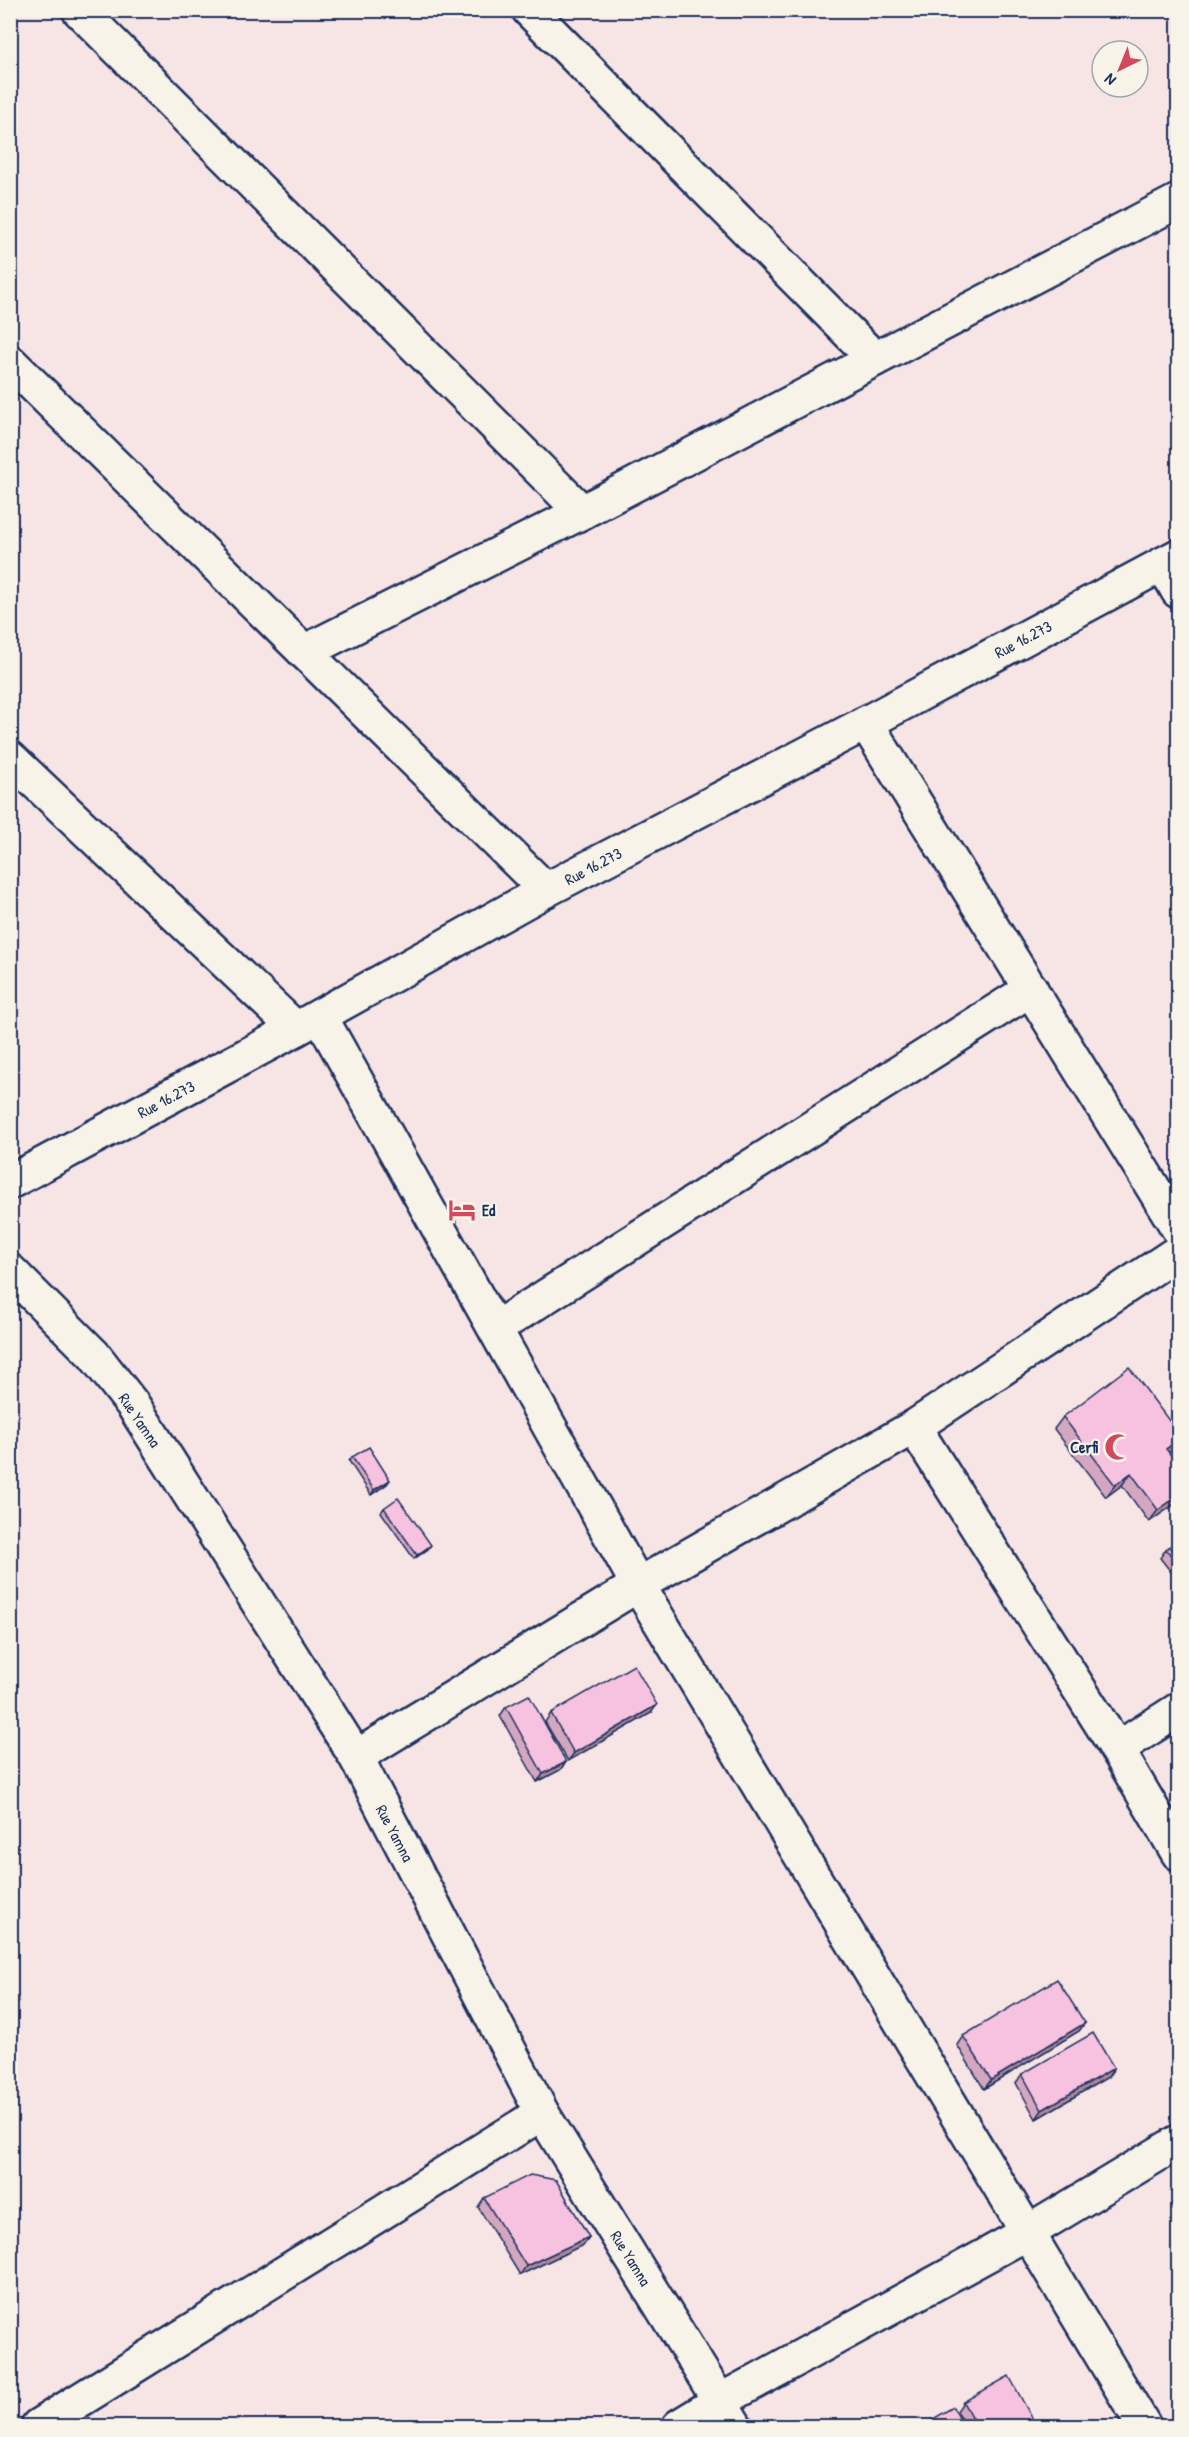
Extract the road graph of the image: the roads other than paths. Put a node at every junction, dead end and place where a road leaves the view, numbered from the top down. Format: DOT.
graph roads {
  1 [pos="79,10"];
  2 [pos="529,10"];
  3 [pos="1179,201"];
  4 [pos="875,359"];
  5 [pos="10,362"];
  6 [pos="582,512"];
  7 [pos="1173,570"];
  8 [pos="304,652"];
  9 [pos="866,723"];
  10 [pos="10,758"];
  11 [pos="546,890"];
  12 [pos="1031,989"];
  13 [pos="308,1022"];
  14 [pos="10,1182"];
  15 [pos="1179,1228"];
  16 [pos="1179,1252"];
  17 [pos="10,1271"];
  18 [pos="496,1328"];
  19 [pos="914,1427"];
  20 [pos="638,1585"];
  21 [pos="1179,1710"];
  22 [pos="1117,1749"];
  23 [pos="356,1757"];
  24 [pos="1179,1853"];
  25 [pos="542,2113"];
  26 [pos="1179,2142"];
  27 [pos="1027,2233"];
  28 [pos="727,2414"];
  29 [pos="39,2427"];
  30 [pos="679,2427"];
  31 [pos="1143,2427"];
  1 -- 6 [label="street"];
  2 -- 4 [label="street"];
  3 -- 4 [label="street"];
  4 -- 6 [label="street"];
  5 -- 8 [label="street"];
  6 -- 8 [label="street"];
  7 -- 9 [label="street, Rue 16.273"];
  8 -- 11 [label="street"];
  9 -- 11 [label="street, Rue 16.273"];
  9 -- 12 [label="street"];
  10 -- 13 [label="street"];
  11 -- 13 [label="street, Rue 16.273"];
  12 -- 15 [label="street"];
  12 -- 18 [label="street"];
  13 -- 14 [label="street, Rue 16.273"];
  13 -- 18 [label="street"];
  16 -- 19 [label="street"];
  17 -- 23 [label="street, Rue Yamna"];
  18 -- 20 [label="street"];
  19 -- 20 [label="street"];
  19 -- 22 [label="street"];
  20 -- 23 [label="street"];
  20 -- 27 [label="street"];
  21 -- 22 [label="street"];
  22 -- 24 [label="street"];
  23 -- 25 [label="street, Rue Yamna"];
  25 -- 28 [label="street, Rue Yamna"];
  25 -- 29 [label="street"];
  26 -- 27 [label="street"];
  27 -- 28 [label="street"];
  27 -- 31 [label="street"];
  28 -- 30 [label="street"];
}
